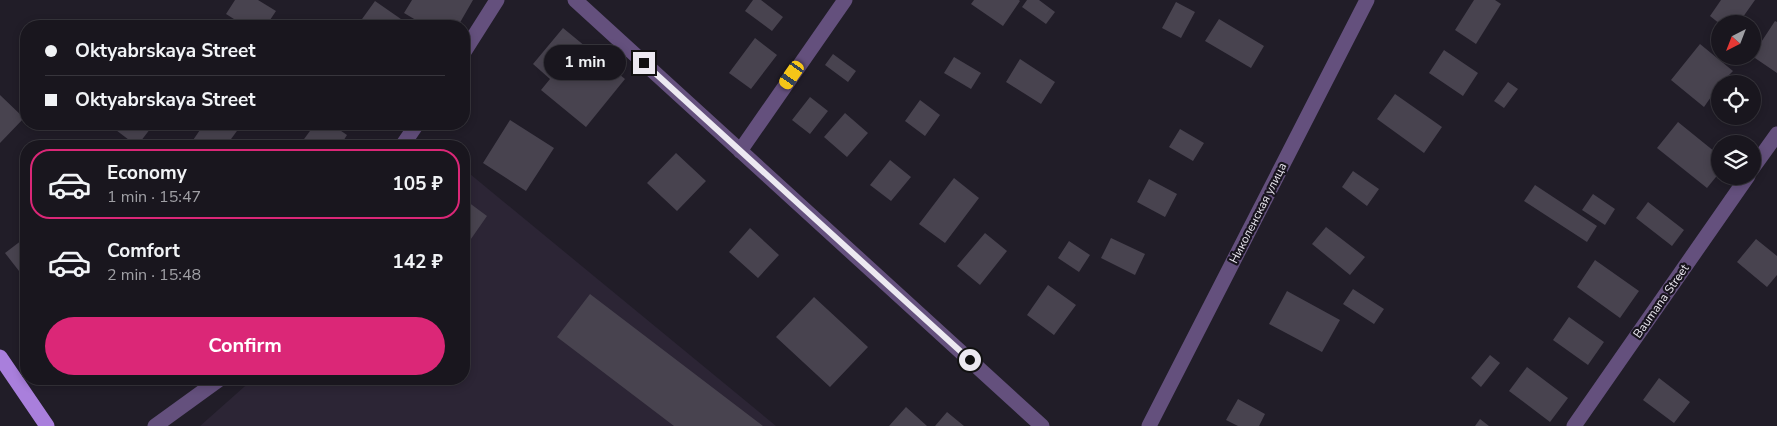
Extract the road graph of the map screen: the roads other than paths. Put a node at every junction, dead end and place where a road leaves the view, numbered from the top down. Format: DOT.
graph roads {
  1 [pos="497,0"];
  2 [pos="575,0"];
  3 [pos="845,0"];
  4 [pos="1367,0"];
  5 [pos="470,43"];
  6 [pos="1777,134"];
  7 [pos="740,151"];
  8 [pos="1761,156"];
  9 [pos="1742,185"];
  10 [pos="0,357"];
  11 [pos="212,385"];
  12 [pos="47,426"];
  13 [pos="155,426"];
  14 [pos="1042,426"];
  15 [pos="1149,426"];
  16 [pos="1574,426"];
  1 -- 5 [label="street"];
  2 -- 7 [label="street"];
  3 -- 7 [label="street"];
  4 -- 15 [label="street, Николенская улица"];
  6 -- 8 [label="street"];
  7 -- 14 [label="street"];
  9 -- 16 [label="street, Baumana Street"];
  10 -- 12 [label="main road"];
  11 -- 13 [label="street"];
}
